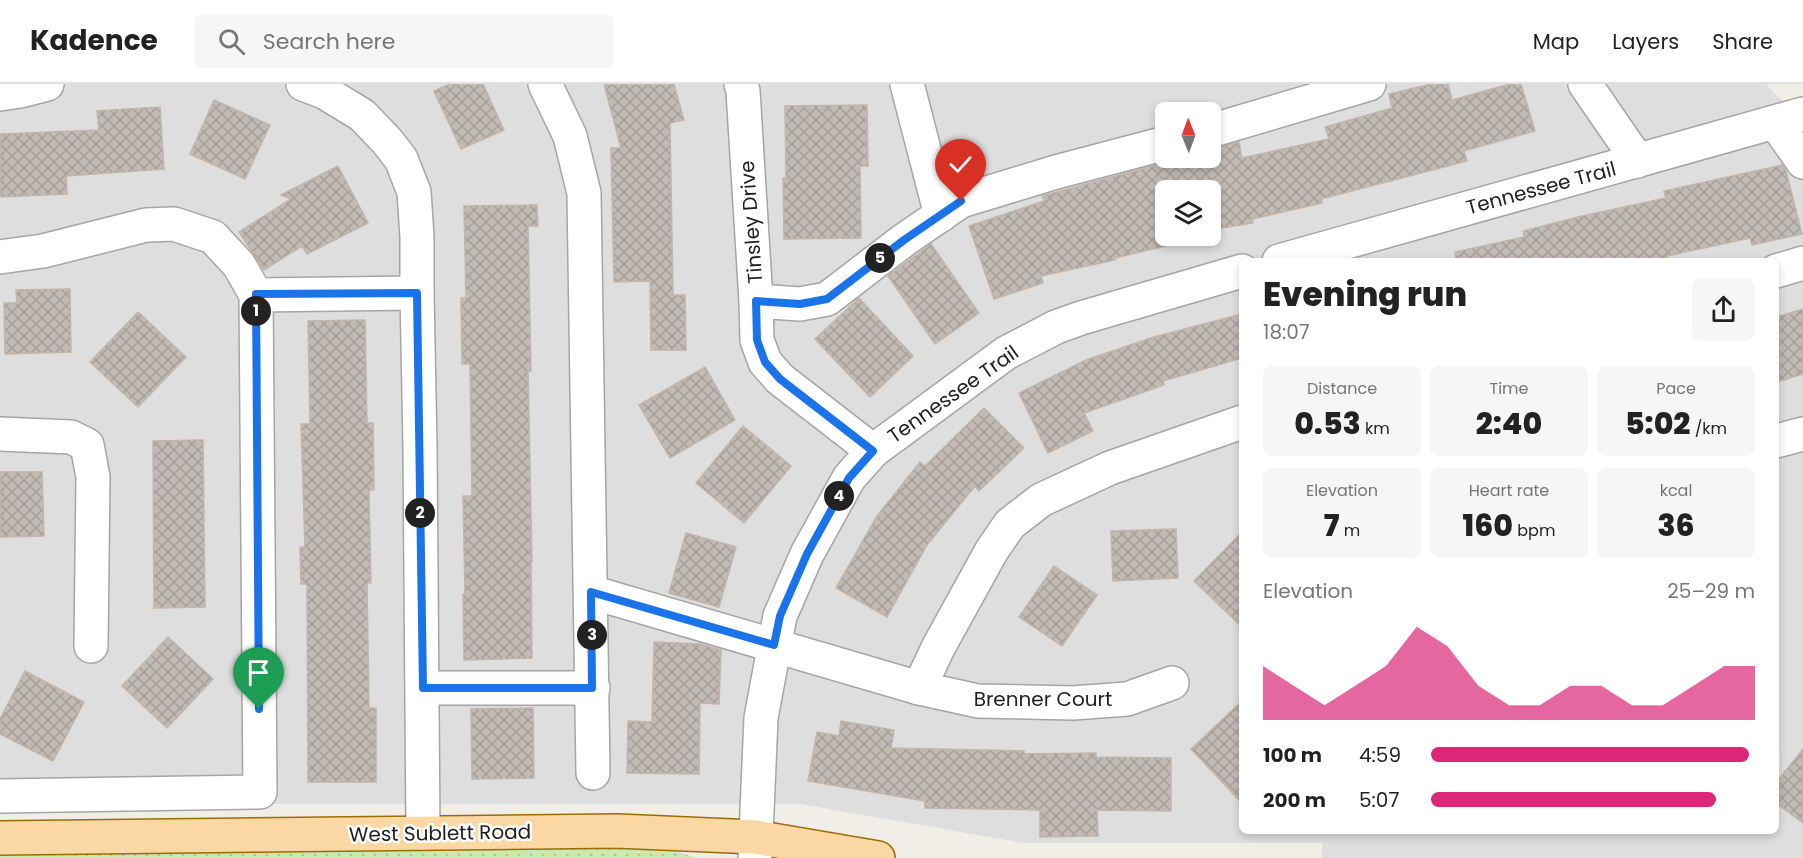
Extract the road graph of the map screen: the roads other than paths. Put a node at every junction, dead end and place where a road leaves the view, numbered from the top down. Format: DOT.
graph roads {
  1 [pos="47,84"];
  2 [pos="303,84"];
  3 [pos="545,84"];
  4 [pos="741,84"];
  5 [pos="907,84"];
  6 [pos="1369,84"];
  7 [pos="1585,84"];
  8 [pos="0,93"];
  9 [pos="1789,118"];
  10 [pos="1221,127"];
  11 [pos="1155,146"];
  12 [pos="1638,161"];
  13 [pos="1803,162"];
  14 [pos="941,215"];
  15 [pos="0,257"];
  16 [pos="1292,258"];
  17 [pos="1803,263"];
  18 [pos="1779,270"];
  19 [pos="1239,272"];
  20 [pos="417,293"];
  21 [pos="256,294"];
  22 [pos="756,301"];
  23 [pos="1239,423"];
  24 [pos="0,434"];
  25 [pos="1803,434"];
  26 [pos="1779,440"];
  27 [pos="873,451"];
  28 [pos="591,592"];
  29 [pos="774,645"];
  30 [pos="91,646"];
  31 [pos="1172,683"];
  32 [pos="423,688"];
  33 [pos="592,688"];
  34 [pos="920,688"];
  35 [pos="593,772"];
  36 [pos="0,796"];
  37 [pos="423,833"];
  38 [pos="0,838"];
  39 [pos="755,848"];
  40 [pos="878,858"];
  1 -- 8 [label="street"];
  2 -- 20 [label="street"];
  3 -- 28 [label="street"];
  4 -- 22 [label="street, Tinsley Drive"];
  5 -- 14 [label="street"];
  6 -- 10 [label="street"];
  7 -- 12 [label="street"];
  9 -- 12 [label="street, Tennessee Trail"];
  9 -- 13 [label="street"];
  11 -- 14 [label="street"];
  12 -- 16 [label="street, Tennessee Trail"];
  14 -- 22 [label="street"];
  15 -- 21 [label="street"];
  17 -- 18 [label="street"];
  19 -- 27 [label="street, Tennessee Trail"];
  20 -- 21 [label="street"];
  20 -- 32 [label="street"];
  21 -- 36 [label="street"];
  22 -- 27 [label="street, Tinsley Drive"];
  23 -- 34 [label="street"];
  24 -- 30 [label="street"];
  25 -- 26 [label="street"];
  27 -- 29 [label="street, Tennessee Trail"];
  28 -- 29 [label="street, Brenner Court"];
  28 -- 33 [label="street"];
  29 -- 34 [label="street, Brenner Court"];
  29 -- 39 [label="street, Tennessee Trail"];
  31 -- 34 [label="street, Brenner Court"];
  32 -- 33 [label="street"];
  32 -- 37 [label="street"];
  33 -- 35 [label="street"];
  37 -- 38 [label="main road, West Sublett Road"];
  37 -- 39 [label="main road, West Sublett Road"];
  39 -- 40 [label="main road, West Sublett Road"];
}
